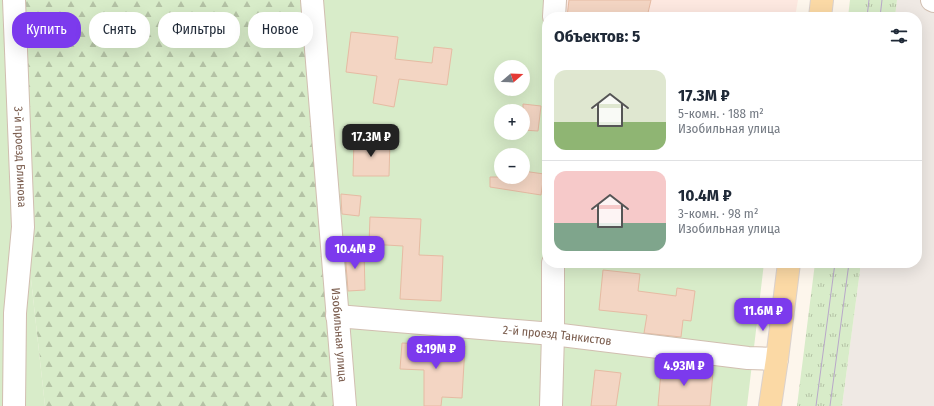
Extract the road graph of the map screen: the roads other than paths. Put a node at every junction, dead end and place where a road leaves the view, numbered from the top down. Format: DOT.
graph roads {
  1 [pos="14,0"];
  2 [pos="312,0"];
  3 [pos="555,0"];
  4 [pos="822,0"];
  5 [pos="554,12"];
  6 [pos="821,12"];
  7 [pos="553,268"];
  8 [pos="788,268"];
  9 [pos="8,312"];
  10 [pos="338,316"];
  11 [pos="553,334"];
  12 [pos="777,359"];
  13 [pos="14,406"];
  14 [pos="345,406"];
  15 [pos="551,406"];
  16 [pos="770,406"];
  1 -- 9 [label="street, 3-й проезд Блинова"];
  2 -- 10 [label="street, Изобильная улица"];
  3 -- 5 [label="street"];
  4 -- 6 [label="main road"];
  7 -- 11 [label="street"];
  8 -- 12 [label="main road"];
  9 -- 13 [label="street, 3-й проезд Блинова"];
  10 -- 11 [label="street, 2-й проезд Танкистов"];
  10 -- 14 [label="street, Изобильная улица"];
  11 -- 12 [label="street, 2-й проезд Танкистов"];
  11 -- 15 [label="street"];
  12 -- 16 [label="main road"];
}
